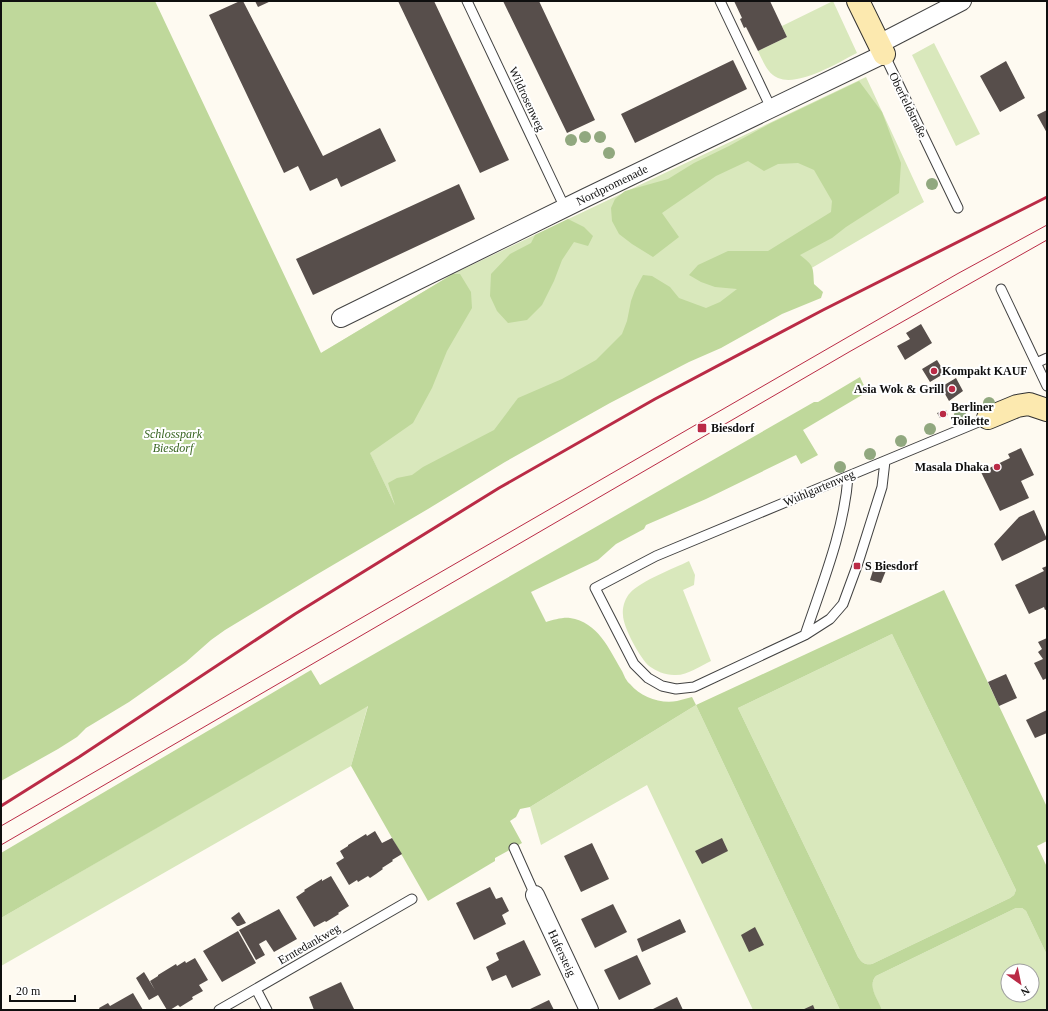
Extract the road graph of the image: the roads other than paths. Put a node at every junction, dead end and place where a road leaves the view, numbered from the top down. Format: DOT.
graph roads {
  1 [pos="466,1"];
  2 [pos="720,1"];
  3 [pos="858,1"];
  4 [pos="962,1"];
  5 [pos="882,49"];
  6 [pos="772,108"];
  7 [pos="565,208"];
  8 [pos="958,208"];
  9 [pos="1001,288"];
  10 [pos="341,318"];
  11 [pos="1047,358"];
  12 [pos="1036,363"];
  13 [pos="1047,386"];
  14 [pos="1047,410"];
  15 [pos="988,418"];
  16 [pos="885,461"];
  17 [pos="848,476"];
  18 [pos="805,635"];
  19 [pos="514,848"];
  20 [pos="535,895"];
  21 [pos="412,899"];
  22 [pos="256,988"];
  23 [pos="219,1010"];
  24 [pos="267,1010"];
  25 [pos="589,1010"];
  1 -- 7 [label="lane, Wildrosenweg"];
  2 -- 6 [label="lane"];
  3 -- 5 [label="street, Oberfeldstraße"];
  4 -- 5 [label="street, Nordpromenade"];
  5 -- 6 [label="street, Nordpromenade"];
  5 -- 8 [label="lane, Oberfeldstraße"];
  6 -- 7 [label="street, Nordpromenade"];
  7 -- 10 [label="street, Nordpromenade"];
  9 -- 12 [label="lane"];
  11 -- 12 [label="lane"];
  12 -- 13 [label="lane"];
  14 -- 15 [label="street, Wuhlgartenweg"];
  15 -- 16 [label="lane, Wuhlgartenweg"];
  16 -- 17 [label="lane, Wuhlgartenweg"];
  16 -- 18 [label="lane"];
  17 -- 18 [label="lane"];
  17 -- 18 [label="lane, Wuhlgartenweg"];
  19 -- 20 [label="lane"];
  20 -- 25 [label="street, Hafersteig"];
  21 -- 22 [label="lane, Erntedankweg"];
  22 -- 23 [label="lane, Erntedankweg"];
  22 -- 24 [label="lane"];
}
